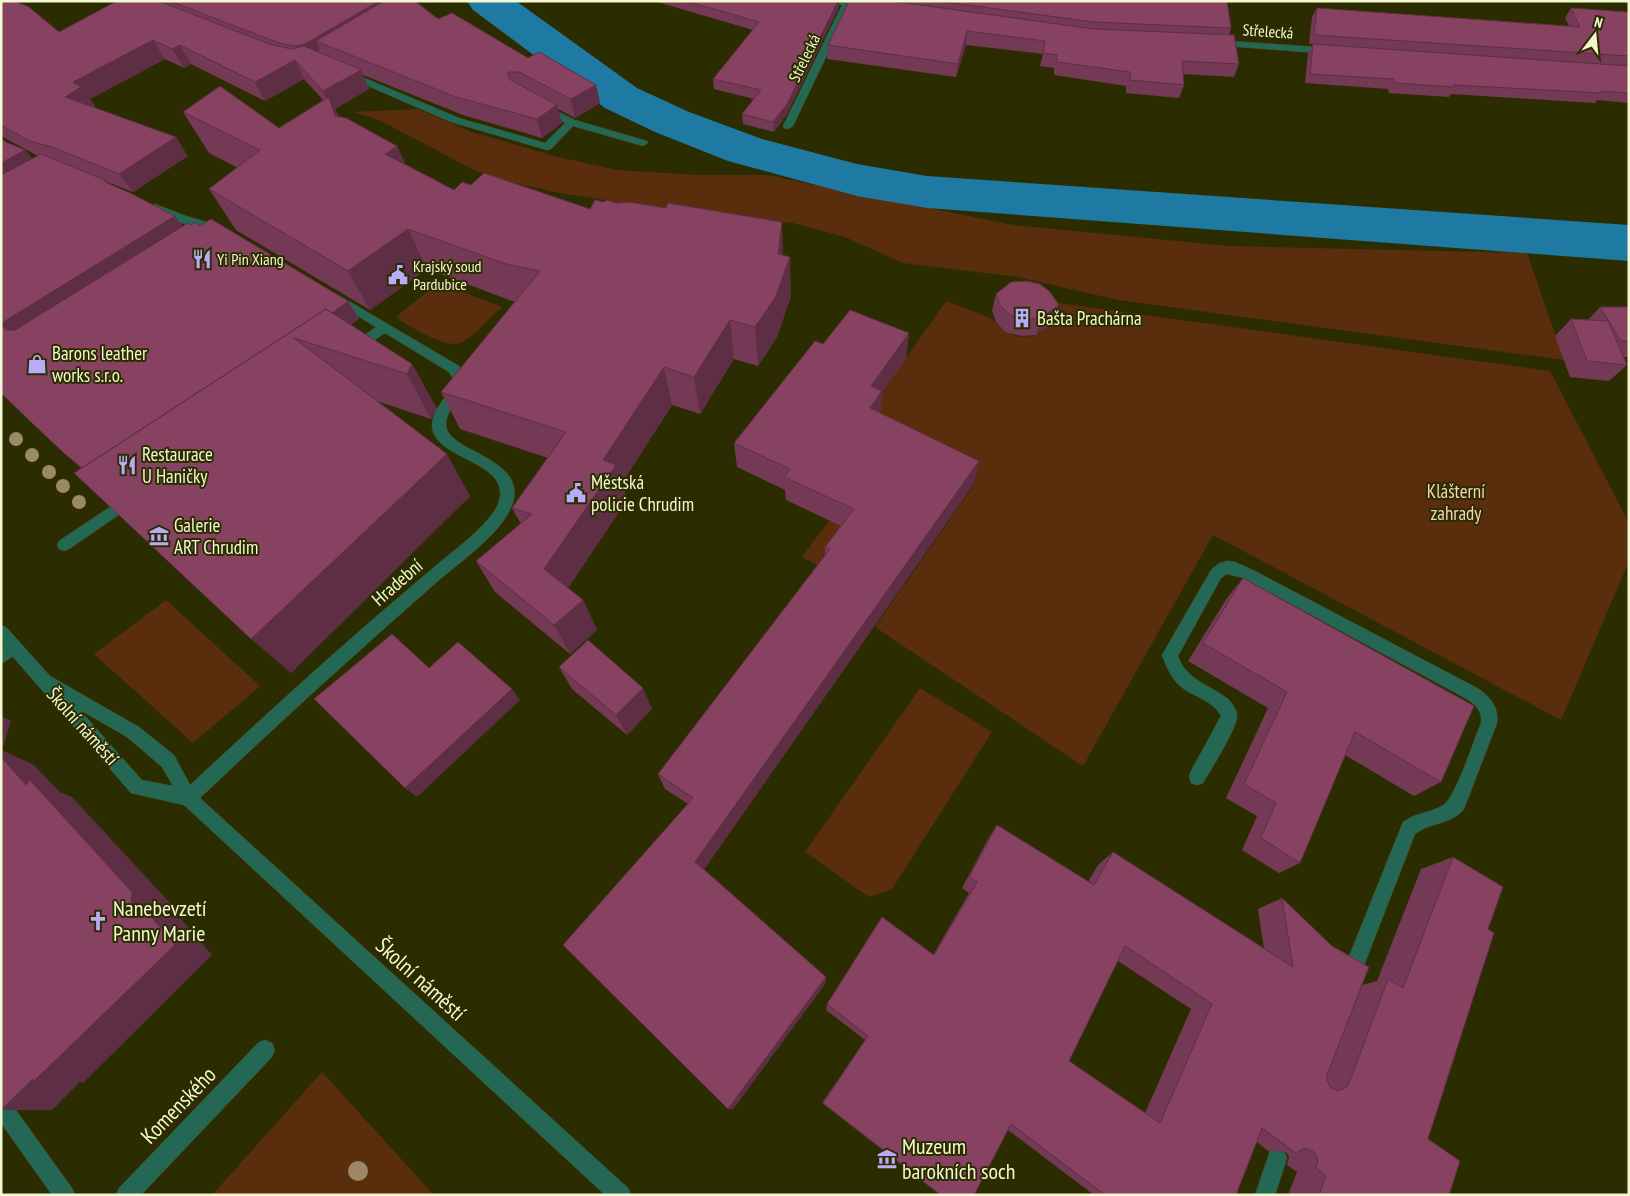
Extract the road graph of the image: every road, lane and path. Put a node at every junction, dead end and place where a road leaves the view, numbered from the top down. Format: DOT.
graph roads {
  1 [pos="828,1"];
  2 [pos="847,4"];
  3 [pos="876,7"];
  4 [pos="1203,42"];
  5 [pos="1341,52"];
  6 [pos="340,71"];
  7 [pos="536,103"];
  8 [pos="572,122"];
  9 [pos="788,126"];
  10 [pos="642,143"];
  11 [pos="140,202"];
  12 [pos="229,218"];
  13 [pos="214,227"];
  14 [pos="230,234"];
  15 [pos="197,238"];
  16 [pos="328,292"];
  17 [pos="385,327"];
  18 [pos="345,354"];
  19 [pos="142,492"];
  20 [pos="64,545"];
  21 [pos="1,632"];
  22 [pos="14,647"];
  23 [pos="1,657"];
  24 [pos="42,680"];
  25 [pos="1197,777"];
  26 [pos="188,798"];
  27 [pos="1341,998"];
  28 [pos="266,1050"];
  29 [pos="1,1106"];
  30 [pos="1278,1158"];
  31 [pos="65,1195"];
  32 [pos="126,1195"];
  33 [pos="621,1195"];
  34 [pos="1265,1195"];
  1 -- 2 [label="street"];
  2 -- 3 [label="street"];
  2 -- 9 [label="street, Střelecká"];
  4 -- 5 [label="street, Střelecká"];
  6 -- 8 [label="street"];
  7 -- 8 [label="street"];
  8 -- 10 [label="street"];
  11 -- 13 [label="street"];
  12 -- 13 [label="street"];
  13 -- 14 [label="street"];
  13 -- 15 [label="street"];
  16 -- 17 [label="street"];
  17 -- 18 [label="street"];
  17 -- 26 [label="street, Hradební"];
  19 -- 20 [label="street"];
  21 -- 22 [label="street"];
  22 -- 23 [label="street"];
  22 -- 24 [label="street"];
  24 -- 26 [label="street, Školní náměstí"];
  24 -- 26 [label="street, Školní náměstí"];
  25 -- 27 [label="street"];
  26 -- 33 [label="street, Školní náměstí"];
  28 -- 32 [label="street, Komenského"];
  29 -- 31 [label="street"];
  30 -- 34 [label="street"];
}
